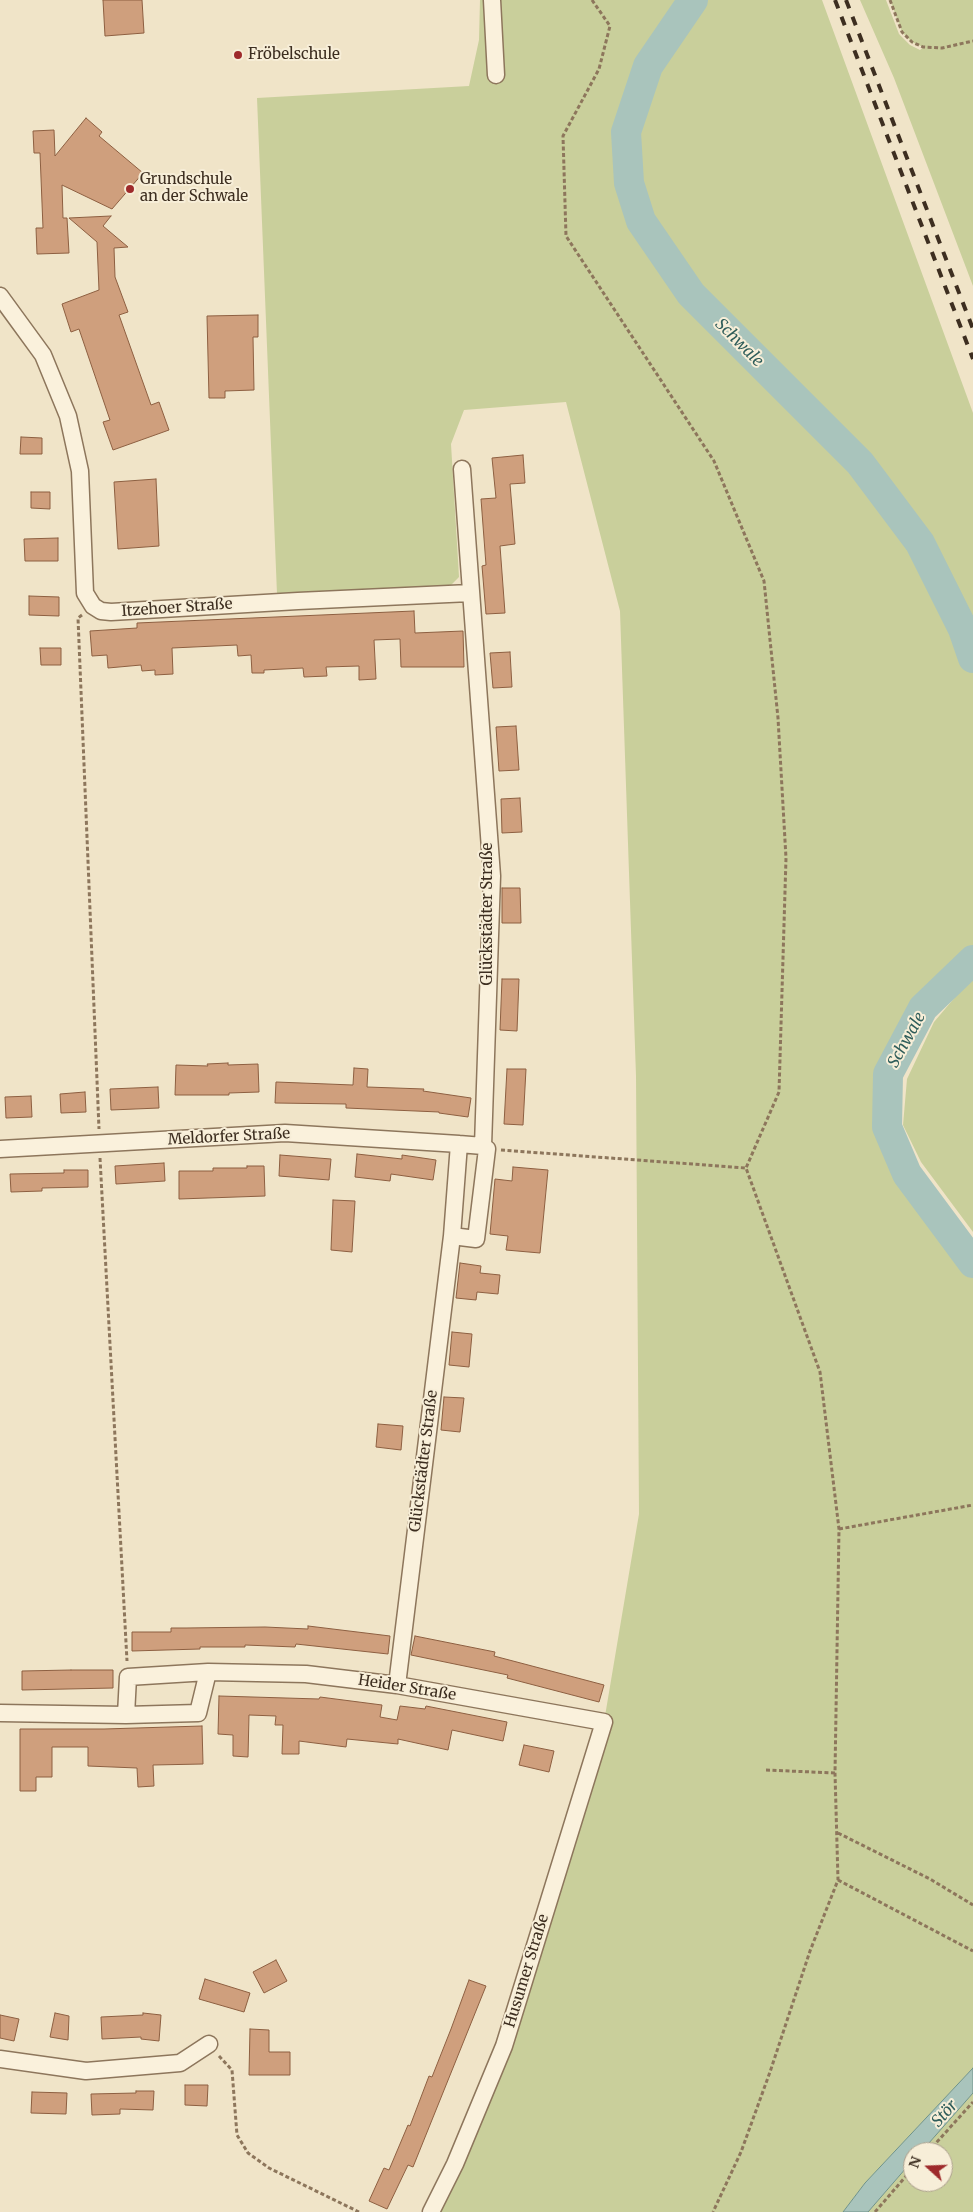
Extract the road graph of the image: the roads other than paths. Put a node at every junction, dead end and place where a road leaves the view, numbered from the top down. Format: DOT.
graph roads {
  1 [pos="492,0"];
  2 [pos="496,75"];
  3 [pos="0,296"];
  4 [pos="462,470"];
  5 [pos="470,593"];
  6 [pos="458,1144"];
  7 [pos="485,1148"];
  8 [pos="0,1149"];
  9 [pos="452,1236"];
  10 [pos="208,1672"];
  11 [pos="397,1685"];
  12 [pos="0,1714"];
  13 [pos="126,1715"];
  14 [pos="604,1722"];
  15 [pos="209,2044"];
  16 [pos="0,2058"];
  17 [pos="430,2212"];
  1 -- 2 [label="street"];
  3 -- 5 [label="street, Itzehoer Straße"];
  4 -- 5 [label="street"];
  5 -- 7 [label="street, Glückstädter Straße"];
  6 -- 7 [label="street"];
  6 -- 8 [label="street, Meldorfer Straße"];
  6 -- 9 [label="street, Glückstädter Straße"];
  7 -- 9 [label="street, Glückstädter Straße"];
  9 -- 11 [label="street, Glückstädter Straße"];
  10 -- 11 [label="street, Heider Straße"];
  10 -- 13 [label="street"];
  10 -- 13 [label="street, Heider Straße"];
  11 -- 14 [label="street, Heider Straße"];
  12 -- 13 [label="street"];
  14 -- 17 [label="street, Husumer Straße"];
  15 -- 16 [label="street"];
}
